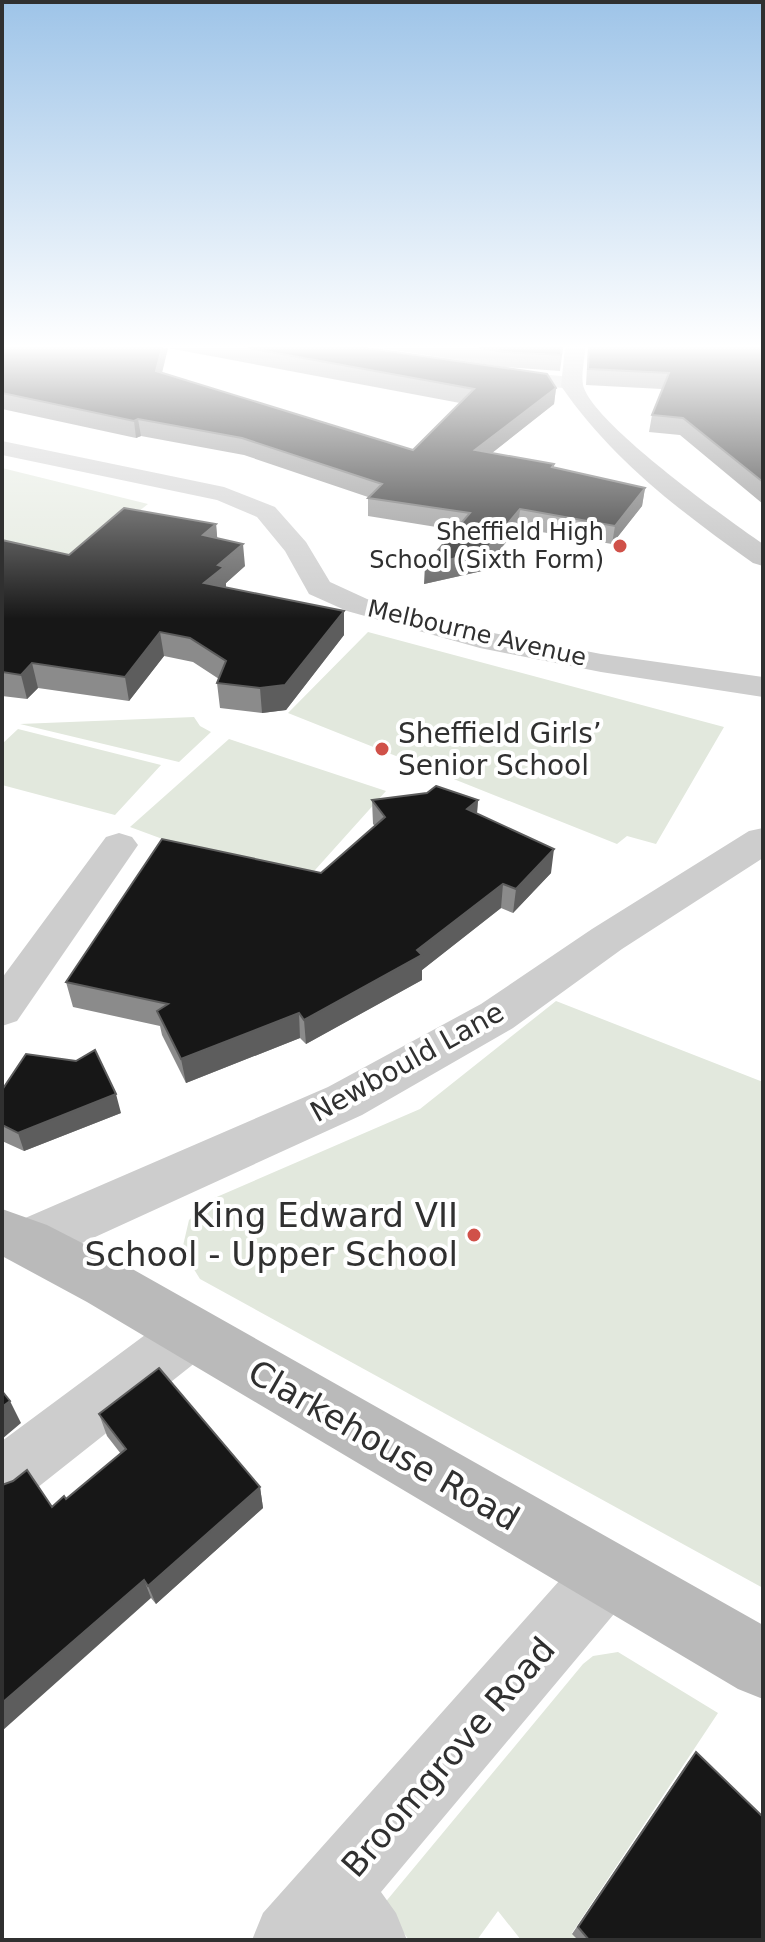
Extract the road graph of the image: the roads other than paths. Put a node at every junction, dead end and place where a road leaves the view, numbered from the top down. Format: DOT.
graph roads {
  1 [pos="617,439"];
  2 [pos="2,448"];
  3 [pos="763,557"];
  4 [pos="763,687"];
  5 [pos="763,840"];
  6 [pos="119,845"];
  7 [pos="2,1010"];
  8 [pos="11,1241"];
  9 [pos="191,1333"];
  10 [pos="2,1478"];
  11 [pos="607,1574"];
  12 [pos="763,1664"];
  13 [pos="330,1923"];
  1 -- 3 [label="main road"];
  2 -- 4 [label="street, Melbourne Avenue"];
  5 -- 8 [label="street, Newbould Lane"];
  6 -- 7 [label="street"];
  8 -- 9 [label="main road, Clarkehouse Road"];
  9 -- 10 [label="street"];
  9 -- 11 [label="main road, Clarkehouse Road"];
  11 -- 12 [label="main road, Clarkehouse Road"];
  11 -- 13 [label="street, Broomgrove Road"];
}
